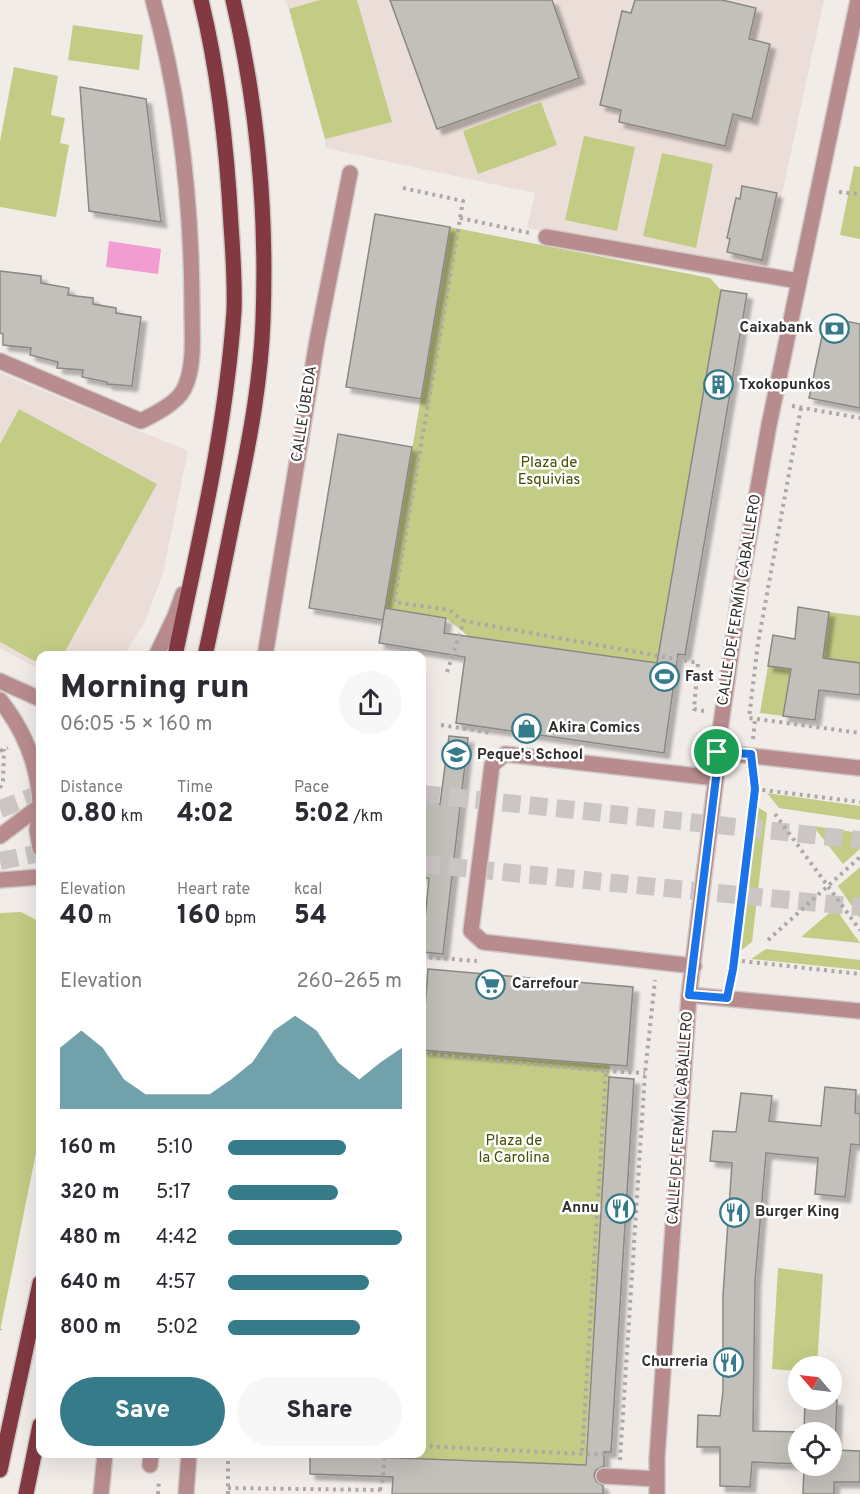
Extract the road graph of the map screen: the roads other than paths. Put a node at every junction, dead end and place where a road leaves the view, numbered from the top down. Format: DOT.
graph roads {
  1 [pos="153,0"];
  2 [pos="201,0"];
  3 [pos="233,0"];
  4 [pos="858,0"];
  5 [pos="350,173"];
  6 [pos="546,237"];
  7 [pos="798,281"];
  8 [pos="0,361"];
  9 [pos="197,554"];
  10 [pos="158,651"];
  11 [pos="176,651"];
  12 [pos="206,651"];
  13 [pos="266,651"];
  14 [pos="0,681"];
  15 [pos="36,697"];
  16 [pos="0,700"];
  17 [pos="717,752"];
  18 [pos="860,768"];
  19 [pos="36,774"];
  20 [pos="716,778"];
  21 [pos="36,808"];
  22 [pos="0,836"];
  23 [pos="36,877"];
  24 [pos="0,880"];
  25 [pos="694,966"];
  26 [pos="689,995"];
  27 [pos="860,1011"];
  28 [pos="36,1302"];
  29 [pos="36,1445"];
  30 [pos="105,1458"];
  31 [pos="189,1458"];
  32 [pos="0,1470"];
  33 [pos="604,1476"];
  34 [pos="657,1486"];
  35 [pos="26,1494"];
  36 [pos="101,1494"];
  37 [pos="186,1494"];
  1 -- 8 [label="street"];
  2 -- 9 [label="main road"];
  3 -- 12 [label="main road"];
  4 -- 7 [label="street, CALLE DE FERMÍN CABALLERO"];
  5 -- 13 [label="street, CALLE ÚBEDA"];
  6 -- 7 [label="street"];
  7 -- 17 [label="street, CALLE DE FERMÍN CABALLERO"];
  9 -- 10 [label="street"];
  9 -- 11 [label="main road"];
  14 -- 15 [label="street"];
  16 -- 19 [label="street"];
  17 -- 18 [label="street"];
  17 -- 20 [label="street, CALLE DE FERMÍN CABALLERO"];
  20 -- 25 [label="street, CALLE DE FERMÍN CABALLERO"];
  20 -- 25 [label="street"];
  21 -- 22 [label="street"];
  23 -- 24 [label="street"];
  25 -- 26 [label="street, CALLE DE FERMÍN CABALLERO"];
  26 -- 27 [label="street"];
  26 -- 34 [label="street, CALLE DE FERMÍN CABALLERO"];
  28 -- 32 [label="main road"];
  29 -- 35 [label="main road"];
  30 -- 36 [label="street"];
  31 -- 37 [label="street"];
  33 -- 34 [label="street"];
}
